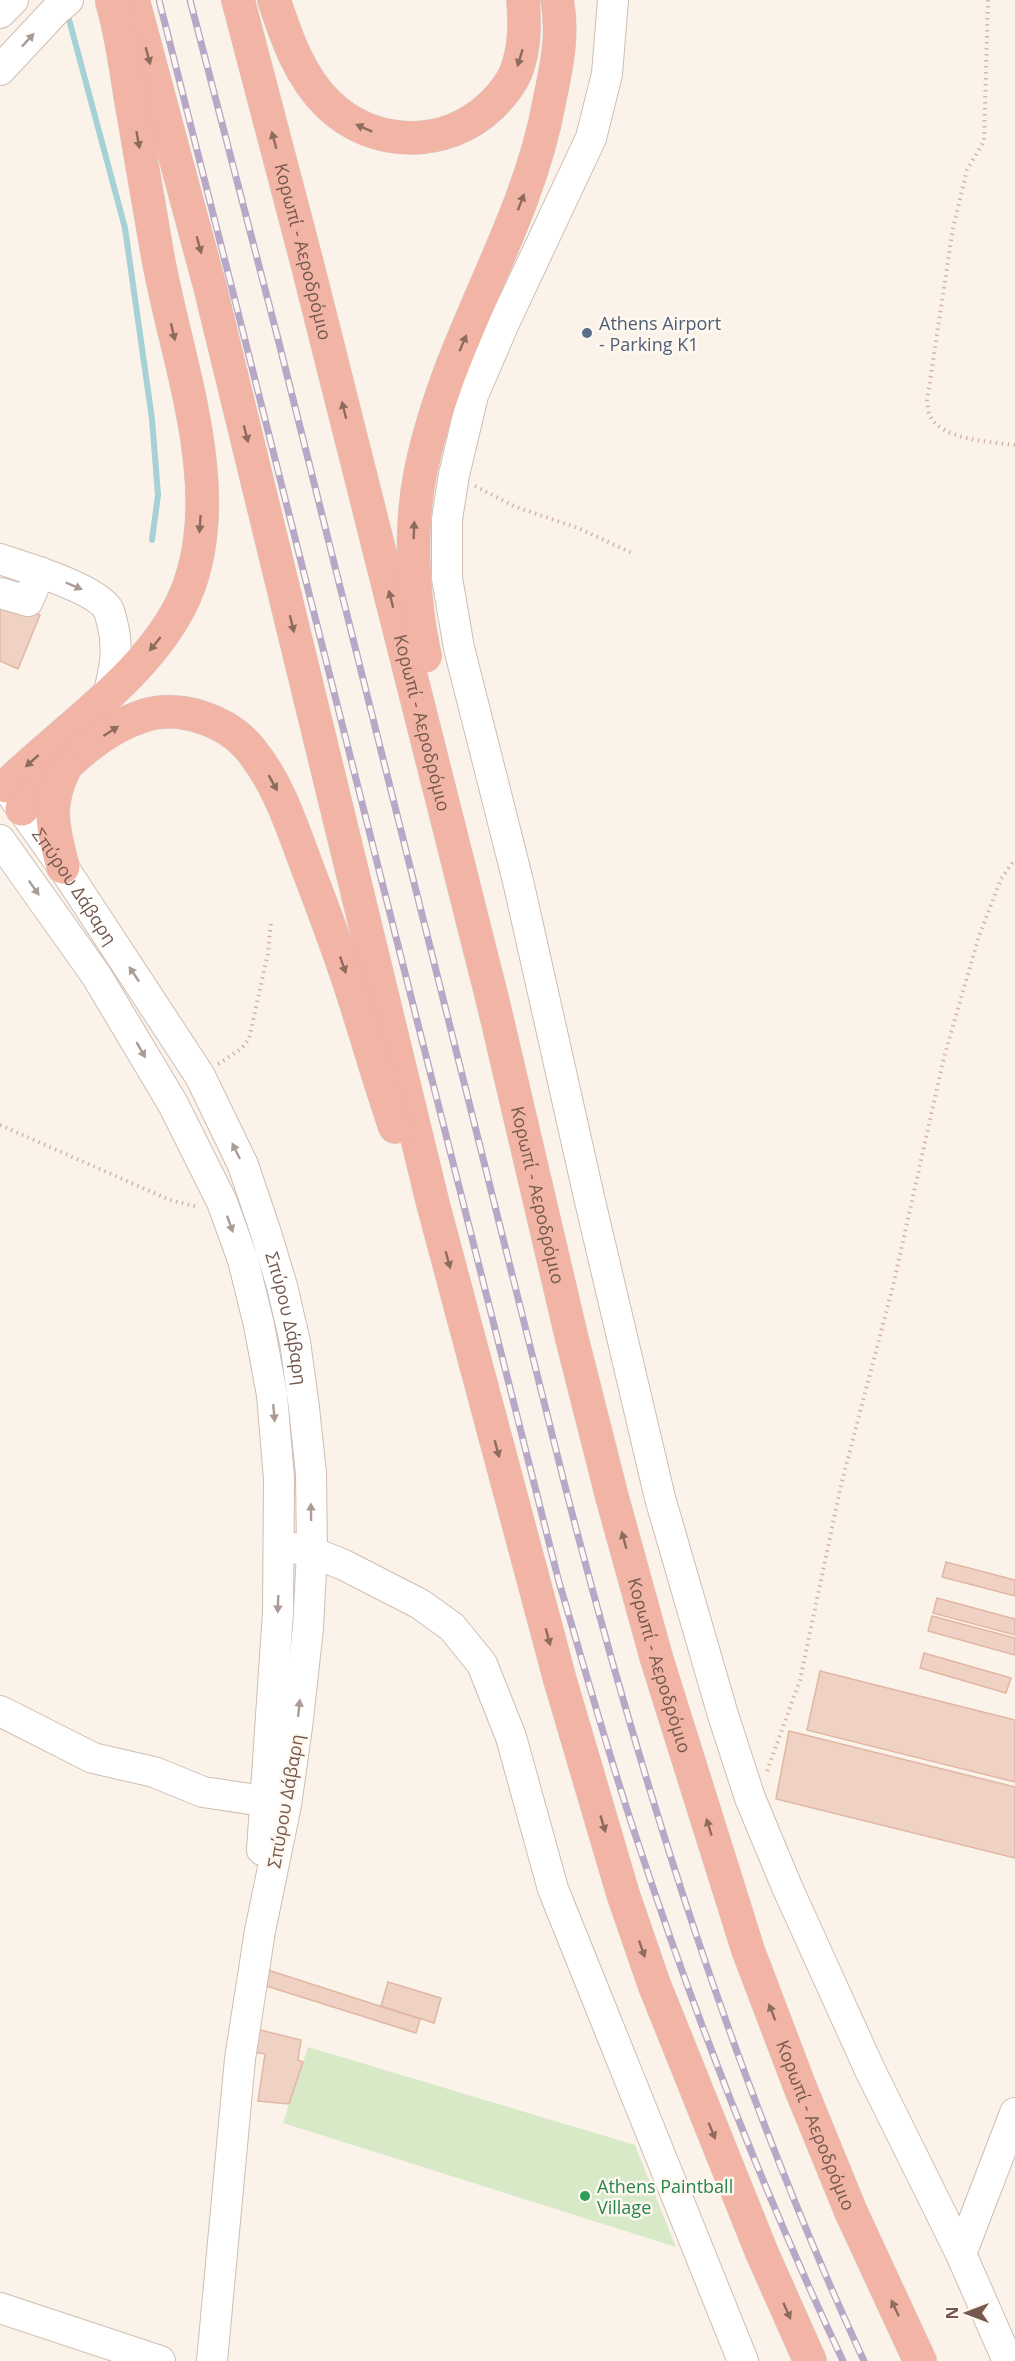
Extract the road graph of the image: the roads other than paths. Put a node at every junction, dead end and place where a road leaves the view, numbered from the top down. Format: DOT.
graph roads {
  1 [pos="13,0"];
  2 [pos="112,0"];
  3 [pos="133,0"];
  4 [pos="238,0"];
  5 [pos="274,0"];
  6 [pos="523,0"];
  7 [pos="557,0"];
  8 [pos="613,0"];
  9 [pos="62,5"];
  10 [pos="0,13"];
  11 [pos="0,70"];
  12 [pos="0,559"];
  13 [pos="40,572"];
  14 [pos="0,593"];
  15 [pos="108,695"];
  16 [pos="65,767"];
  17 [pos="7,792"];
  18 [pos="0,832"];
  19 [pos="0,840"];
  20 [pos="63,867"];
  21 [pos="493,1002"];
  22 [pos="433,1204"];
  23 [pos="280,1545"];
  24 [pos="312,1552"];
  25 [pos="0,1711"];
  26 [pos="275,1804"];
  27 [pos="1015,2113"];
  28 [pos="961,2254"];
  29 [pos="0,2308"];
  30 [pos="160,2361"];
  31 [pos="212,2361"];
  32 [pos="743,2361"];
  33 [pos="810,2361"];
  34 [pos="920,2361"];
  35 [pos="1008,2361"];
  1 -- 10 [label="street"];
  2 -- 15 [label="highway, one-way"];
  3 -- 22 [label="highway, one-way"];
  21 -- 4 [label="highway, Κορωπί - Αεροδρόμιο, one-way"];
  6 -- 5 [label="highway, one-way"];
  21 -- 7 [label="highway, one-way"];
  8 -- 28 [label="street"];
  11 -- 9 [label="street, one-way"];
  12 -- 13 [label="street"];
  13 -- 14 [label="street"];
  13 -- 15 [label="street, one-way"];
  15 -- 17 [label="highway, one-way"];
  16 -- 17 [label="highway"];
  16 -- 20 [label="highway"];
  16 -- 22 [label="highway, one-way"];
  17 -- 18 [label="street"];
  17 -- 20 [label="street, Σπύρου Δάβαρη"];
  19 -- 23 [label="street, Σπύρου Δάβαρη, one-way"];
  24 -- 20 [label="street, Σπύρου Δάβαρη, one-way"];
  34 -- 21 [label="highway, Κορωπί - Αεροδρόμιο, one-way"];
  22 -- 33 [label="highway, one-way"];
  23 -- 24 [label="street"];
  23 -- 26 [label="street, Σπύρου Δάβαρη, one-way"];
  26 -- 24 [label="street, Σπύρου Δάβαρη, one-way"];
  24 -- 32 [label="street"];
  25 -- 26 [label="street"];
  26 -- 31 [label="street, Σπύρου Δάβαρη"];
  27 -- 28 [label="street"];
  28 -- 35 [label="street"];
  29 -- 30 [label="street"];
}
